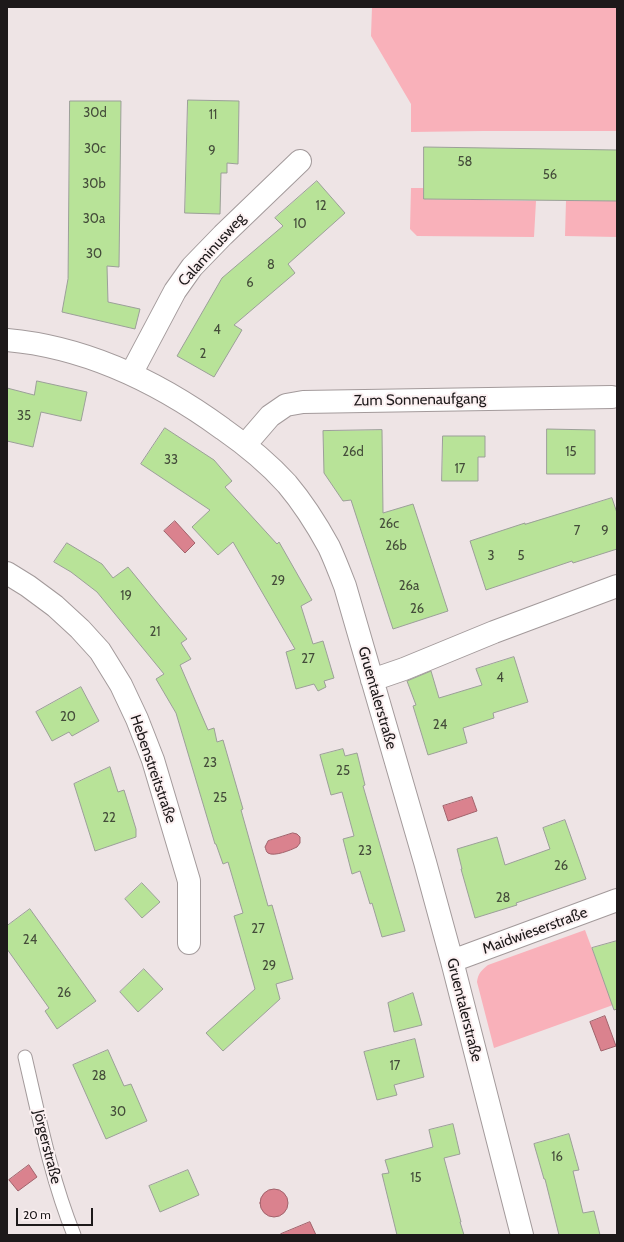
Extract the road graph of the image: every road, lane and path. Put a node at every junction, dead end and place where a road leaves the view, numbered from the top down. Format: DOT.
graph roads {
  1 [pos="300,161"];
  2 [pos="7,340"];
  3 [pos="131,374"];
  4 [pos="612,397"];
  5 [pos="245,445"];
  6 [pos="7,573"];
  7 [pos="617,586"];
  8 [pos="372,680"];
  9 [pos="617,900"];
  10 [pos="189,943"];
  11 [pos="452,961"];
  12 [pos="25,1057"];
  13 [pos="74,1235"];
  14 [pos="522,1235"];
  1 -- 3 [label="street, Calaminusweg"];
  2 -- 3 [label="street, Gruentalerstraße"];
  3 -- 5 [label="street, Gruentalerstraße"];
  4 -- 5 [label="street, Zum Sonnenaufgang"];
  5 -- 8 [label="street, Gruentalerstraße"];
  6 -- 10 [label="street, Hebenstreitstraße"];
  7 -- 8 [label="street"];
  8 -- 11 [label="street, Gruentalerstraße"];
  9 -- 11 [label="street, Maidwieserstraße"];
  11 -- 14 [label="street, Gruentalerstraße"];
  12 -- 13 [label="lane, Jörgerstraße"];
}
